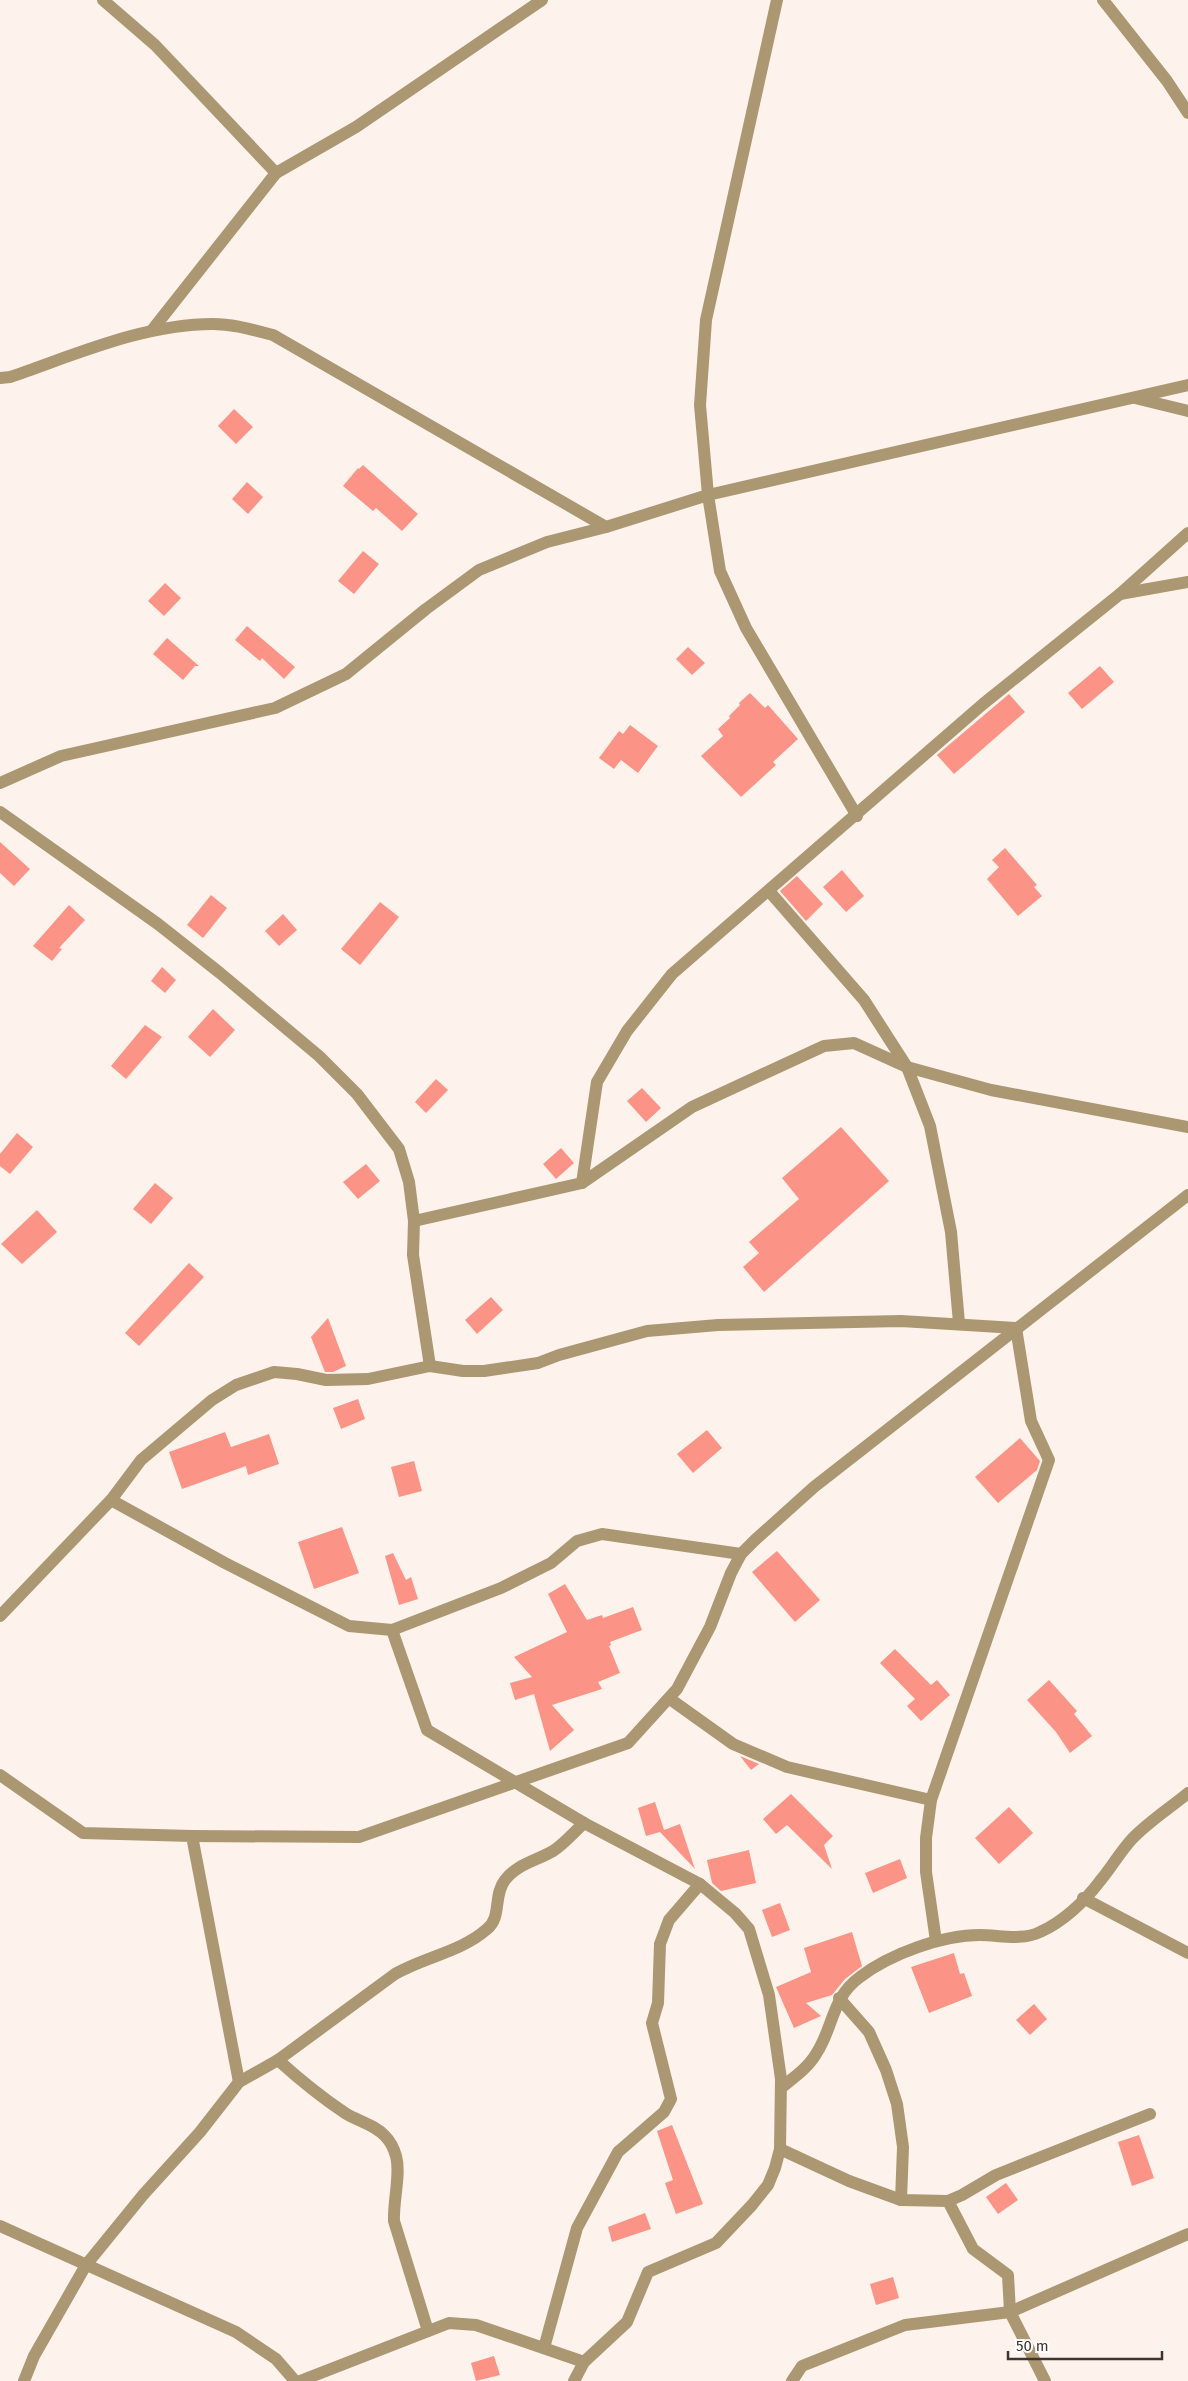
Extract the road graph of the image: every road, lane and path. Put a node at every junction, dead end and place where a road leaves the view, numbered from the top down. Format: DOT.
graph roads {
  1 [pos="103,0"];
  2 [pos="542,0"];
  3 [pos="776,0"];
  4 [pos="1103,0"];
  5 [pos="1188,113"];
  6 [pos="276,173"];
  7 [pos="153,330"];
  8 [pos="0,378"];
  9 [pos="1188,385"];
  10 [pos="1133,397"];
  11 [pos="1188,411"];
  12 [pos="708,495"];
  13 [pos="606,527"];
  14 [pos="1188,533"];
  15 [pos="1188,582"];
  16 [pos="1120,594"];
  17 [pos="0,783"];
  18 [pos="0,812"];
  19 [pos="856,816"];
  20 [pos="769,891"];
  21 [pos="907,1067"];
  22 [pos="1188,1127"];
  23 [pos="582,1183"];
  24 [pos="1188,1195"];
  25 [pos="414,1221"];
  26 [pos="959,1323"];
  27 [pos="1016,1328"];
  28 [pos="430,1366"];
  29 [pos="111,1500"];
  30 [pos="741,1554"];
  31 [pos="0,1616"];
  32 [pos="392,1630"];
  33 [pos="670,1699"];
  34 [pos="0,1775"];
  35 [pos="517,1783"];
  36 [pos="1188,1793"];
  37 [pos="931,1800"];
  38 [pos="584,1823"];
  39 [pos="192,1836"];
  40 [pos="700,1884"];
  41 [pos="1084,1898"];
  42 [pos="936,1941"];
  43 [pos="1188,1952"];
  44 [pos="839,1998"];
  45 [pos="278,2060"];
  46 [pos="239,2082"];
  47 [pos="781,2088"];
  48 [pos="1150,2114"];
  49 [pos="780,2149"];
  50 [pos="900,2200"];
  51 [pos="948,2201"];
  52 [pos="0,2226"];
  53 [pos="1188,2234"];
  54 [pos="86,2265"];
  55 [pos="1010,2312"];
  56 [pos="428,2331"];
  57 [pos="544,2348"];
  58 [pos="584,2362"];
  59 [pos="24,2381"];
  60 [pos="295,2381"];
  61 [pos="300,2381"];
  62 [pos="574,2381"];
  63 [pos="792,2381"];
  64 [pos="1045,2381"];
  1 -- 6 [label="street"];
  2 -- 6 [label="street"];
  3 -- 12 [label="street"];
  4 -- 5 [label="street"];
  6 -- 7 [label="street"];
  7 -- 8 [label="street"];
  7 -- 13 [label="street"];
  9 -- 10 [label="street"];
  10 -- 11 [label="street"];
  10 -- 12 [label="street"];
  12 -- 13 [label="street"];
  12 -- 19 [label="street"];
  13 -- 17 [label="street"];
  14 -- 16 [label="street"];
  15 -- 16 [label="street"];
  16 -- 19 [label="street"];
  18 -- 25 [label="street"];
  19 -- 20 [label="street"];
  20 -- 21 [label="street"];
  20 -- 23 [label="street"];
  21 -- 22 [label="street"];
  21 -- 23 [label="street"];
  21 -- 26 [label="street"];
  23 -- 25 [label="street"];
  24 -- 27 [label="street"];
  25 -- 28 [label="street"];
  26 -- 27 [label="street"];
  26 -- 28 [label="street"];
  27 -- 30 [label="street"];
  27 -- 37 [label="street"];
  28 -- 29 [label="street"];
  29 -- 31 [label="street"];
  29 -- 32 [label="street"];
  30 -- 32 [label="street"];
  30 -- 33 [label="street"];
  32 -- 35 [label="street"];
  33 -- 35 [label="street"];
  33 -- 37 [label="street"];
  34 -- 39 [label="street"];
  35 -- 38 [label="street"];
  35 -- 39 [label="street"];
  36 -- 41 [label="street"];
  37 -- 42 [label="street"];
  38 -- 40 [label="street"];
  38 -- 45 [label="street"];
  39 -- 46 [label="street"];
  40 -- 47 [label="street"];
  40 -- 57 [label="street"];
  41 -- 42 [label="street"];
  41 -- 43 [label="street"];
  42 -- 44 [label="street"];
  44 -- 47 [label="street"];
  44 -- 50 [label="street"];
  45 -- 46 [label="street"];
  45 -- 56 [label="street"];
  46 -- 54 [label="street"];
  47 -- 49 [label="street"];
  48 -- 51 [label="street"];
  49 -- 50 [label="street"];
  49 -- 58 [label="street"];
  50 -- 51 [label="street"];
  51 -- 55 [label="street"];
  52 -- 54 [label="street"];
  53 -- 55 [label="street"];
  54 -- 59 [label="street"];
  54 -- 60 [label="street"];
  55 -- 63 [label="street"];
  55 -- 64 [label="street"];
  56 -- 57 [label="street"];
  56 -- 61 [label="street"];
  57 -- 58 [label="street"];
  58 -- 62 [label="street"];
}
